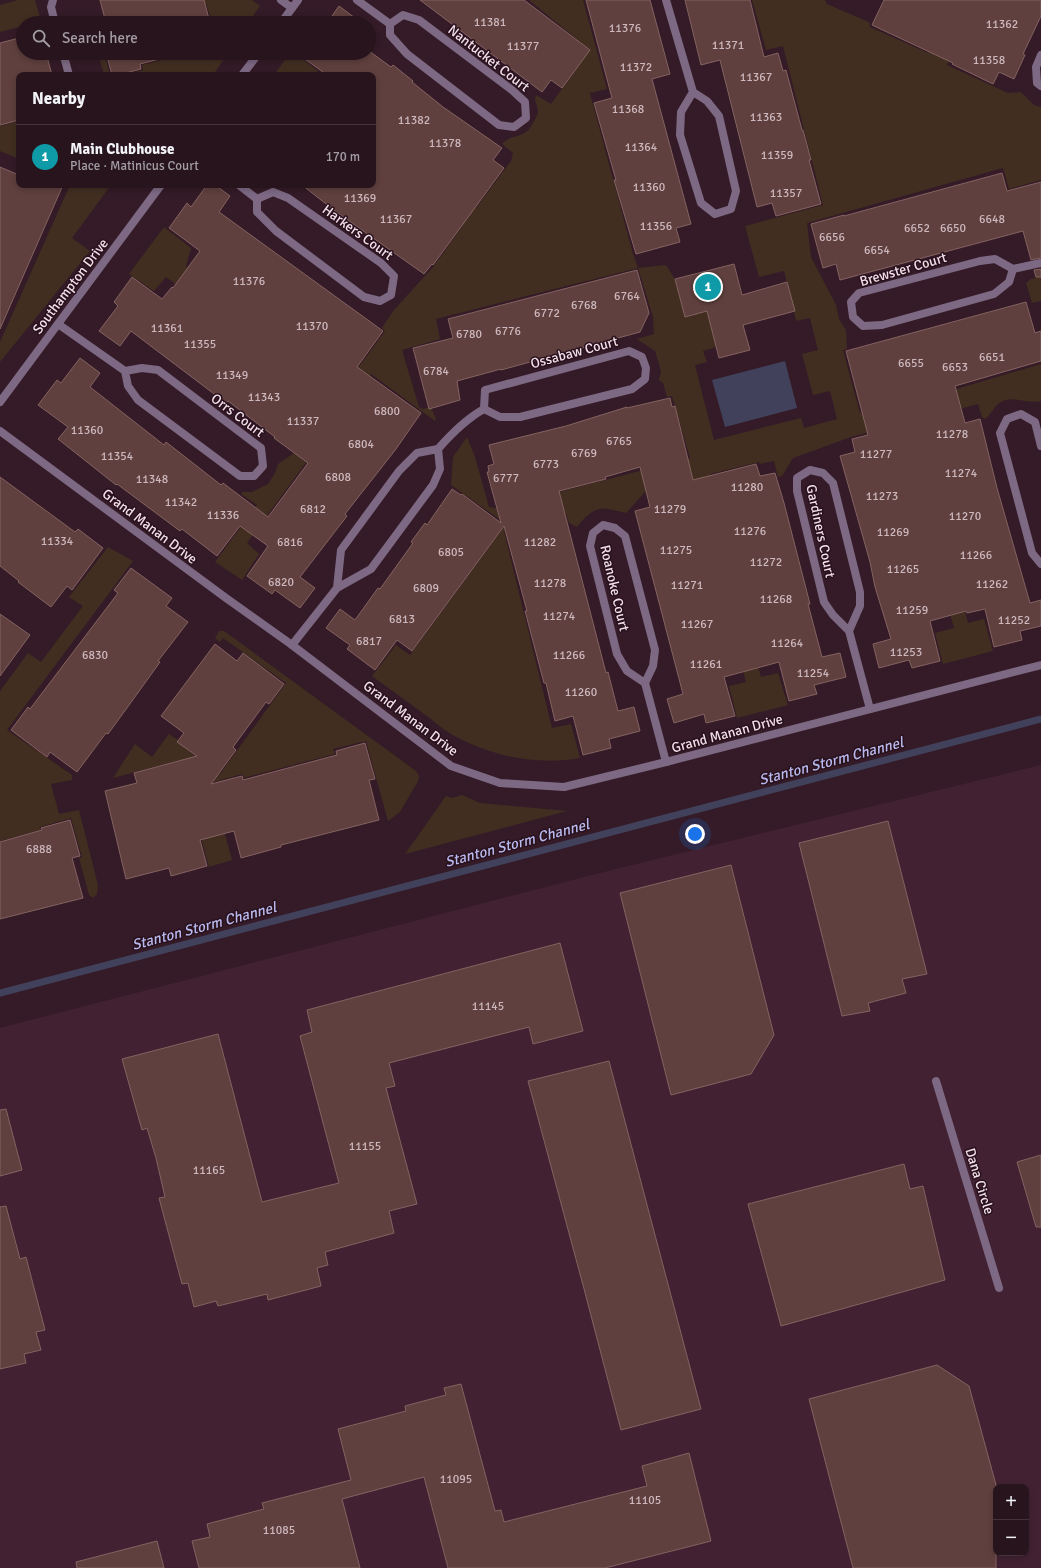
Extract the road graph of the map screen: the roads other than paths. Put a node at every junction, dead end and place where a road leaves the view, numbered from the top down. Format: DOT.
graph roads {
  1 [pos="53,0"];
  2 [pos="281,0"];
  3 [pos="298,0"];
  4 [pos="357,0"];
  5 [pos="666,0"];
  6 [pos="292,8"];
  7 [pos="53,16"];
  8 [pos="286,16"];
  9 [pos="390,24"];
  10 [pos="1041,55"];
  11 [pos="65,60"];
  12 [pos="254,60"];
  13 [pos="68,72"];
  14 [pos="244,72"];
  15 [pos="1041,86"];
  16 [pos="693,92"];
  17 [pos="159,188"];
  18 [pos="243,188"];
  19 [pos="257,199"];
  20 [pos="1041,263"];
  21 [pos="1013,269"];
  22 [pos="58,324"];
  23 [pos="125,371"];
  24 [pos="0,402"];
  25 [pos="484,409"];
  26 [pos="0,431"];
  27 [pos="1041,446"];
  28 [pos="438,449"];
  29 [pos="1041,564"];
  30 [pos="337,588"];
  31 [pos="850,631"];
  32 [pos="292,645"];
  33 [pos="1041,665"];
  34 [pos="645,683"];
  35 [pos="870,709"];
  36 [pos="666,762"];
  37 [pos="936,1081"];
  38 [pos="998,1288"];
  1 -- 7 [label="street"];
  2 -- 6 [label="street"];
  3 -- 6 [label="street"];
  4 -- 9 [label="street"];
  5 -- 16 [label="street"];
  6 -- 8 [label="street"];
  9 -- 9 [label="street, Nantucket Court"];
  10 -- 15 [label="street"];
  11 -- 13 [label="street"];
  12 -- 14 [label="street"];
  16 -- 16 [label="street"];
  17 -- 22 [label="street, Southampton Drive"];
  18 -- 19 [label="street"];
  19 -- 19 [label="street, Harkers Court"];
  20 -- 21 [label="street"];
  21 -- 21 [label="street, Brewster Court"];
  22 -- 23 [label="street"];
  22 -- 24 [label="street, Southampton Drive"];
  23 -- 23 [label="street, Orrs Court"];
  25 -- 25 [label="street, Ossabaw Court"];
  25 -- 28 [label="street"];
  26 -- 32 [label="street, Grand Manan Drive"];
  27 -- 29 [label="street"];
  28 -- 30 [label="street"];
  28 -- 30 [label="street"];
  30 -- 32 [label="street"];
  31 -- 31 [label="street, Gardiners Court"];
  31 -- 35 [label="street"];
  32 -- 36 [label="street, Grand Manan Drive"];
  33 -- 35 [label="street, Grand Manan Drive"];
  34 -- 34 [label="street, Roanoke Court"];
  34 -- 36 [label="street"];
  35 -- 36 [label="street, Grand Manan Drive"];
  37 -- 38 [label="street, Dana Circle"];
}
